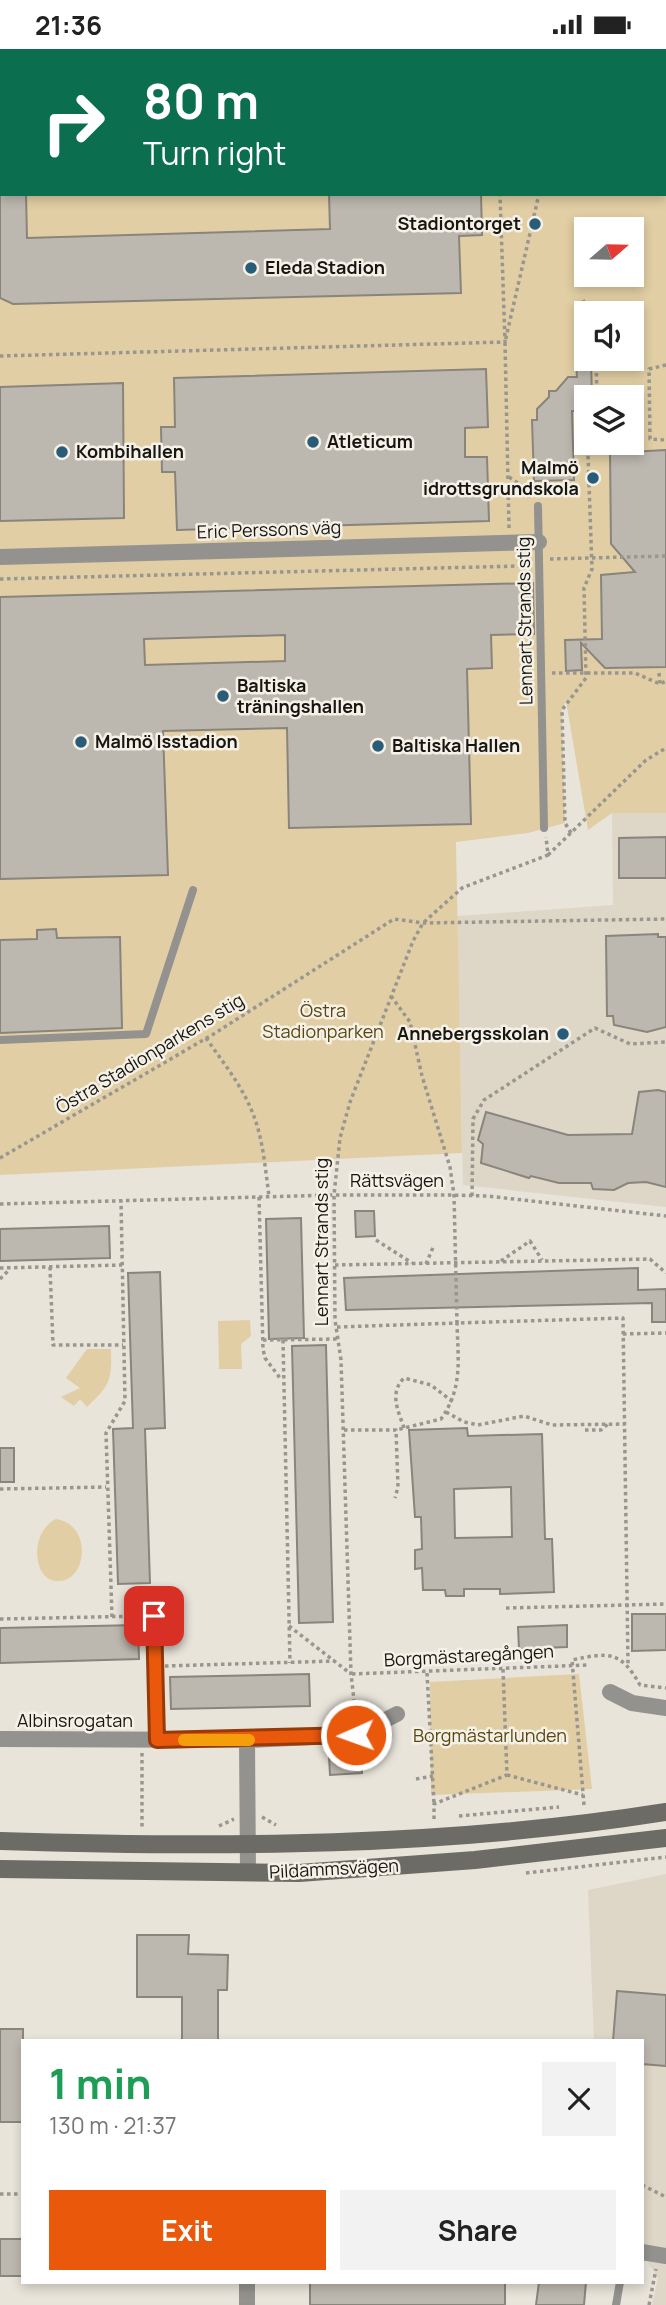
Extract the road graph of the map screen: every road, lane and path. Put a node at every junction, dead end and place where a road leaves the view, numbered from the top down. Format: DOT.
graph roads {
  1 [pos="500,196"];
  2 [pos="539,196"];
  3 [pos="505,341"];
  4 [pos="0,356"];
  5 [pos="666,365"];
  6 [pos="666,440"];
  7 [pos="588,455"];
  8 [pos="508,476"];
  9 [pos="534,507"];
  10 [pos="509,542"];
  11 [pos="539,542"];
  12 [pos="666,556"];
  13 [pos="0,557"];
  14 [pos="592,558"];
  15 [pos="540,559"];
  16 [pos="519,566"];
  17 [pos="0,579"];
  18 [pos="541,673"];
  19 [pos="659,673"];
  20 [pos="586,674"];
  21 [pos="666,681"];
  22 [pos="660,684"];
  23 [pos="666,748"];
  24 [pos="544,828"];
  25 [pos="570,833"];
  26 [pos="548,855"];
  27 [pos="193,890"];
  28 [pos="666,919"];
  29 [pos="423,923"];
  30 [pos="391,996"];
  31 [pos="206,1038"];
  32 [pos="0,1040"];
  33 [pos="666,1042"];
  34 [pos="0,1158"];
  35 [pos="334,1195"];
  36 [pos="454,1195"];
  37 [pos="269,1196"];
  38 [pos="472,1196"];
  39 [pos="259,1197"];
  40 [pos="121,1201"];
  41 [pos="0,1204"];
  42 [pos="666,1216"];
  43 [pos="376,1240"];
  44 [pos="434,1245"];
  45 [pos="543,1261"];
  46 [pos="499,1262"];
  47 [pos="455,1263"];
  48 [pos="414,1264"];
  49 [pos="426,1264"];
  50 [pos="122,1265"];
  51 [pos="335,1265"];
  52 [pos="50,1267"];
  53 [pos="0,1268"];
  54 [pos="11,1268"];
  55 [pos="666,1273"];
  56 [pos="0,1279"];
  57 [pos="457,1323"];
  58 [pos="336,1327"];
  59 [pos="666,1333"];
  60 [pos="623,1334"];
  61 [pos="338,1339"];
  62 [pos="263,1340"];
  63 [pos="283,1340"];
  64 [pos="124,1345"];
  65 [pos="282,1382"];
  66 [pos="453,1402"];
  67 [pos="446,1412"];
  68 [pos="608,1424"];
  69 [pos="625,1424"];
  70 [pos="404,1427"];
  71 [pos="343,1430"];
  72 [pos="396,1430"];
  73 [pos="585,1430"];
  74 [pos="107,1487"];
  75 [pos="0,1489"];
  76 [pos="395,1498"];
  77 [pos="666,1604"];
  78 [pos="629,1605"];
  79 [pos="506,1608"];
  80 [pos="154,1616"];
  81 [pos="112,1617"];
  82 [pos="0,1619"];
  83 [pos="289,1626"];
  84 [pos="335,1661"];
  85 [pos="290,1663"];
  86 [pos="570,1664"];
  87 [pos="628,1664"];
  88 [pos="587,1665"];
  89 [pos="156,1666"];
  90 [pos="503,1669"];
  91 [pos="351,1674"];
  92 [pos="427,1674"];
  93 [pos="666,1688"];
  94 [pos="610,1692"];
  95 [pos="666,1708"];
  96 [pos="397,1714"];
  97 [pos="366,1730"];
  98 [pos="0,1739"];
  99 [pos="149,1740"];
  100 [pos="247,1740"];
  101 [pos="507,1775"];
  102 [pos="433,1776"];
  103 [pos="416,1779"];
  104 [pos="142,1786"];
  105 [pos="148,1787"];
  106 [pos="583,1795"];
  107 [pos="434,1804"];
  108 [pos="666,1812"];
  109 [pos="247,1818"];
  110 [pos="421,1819"];
  111 [pos="434,1819"];
  112 [pos="286,1825"];
  113 [pos="216,1827"];
  114 [pos="142,1828"];
  115 [pos="136,1829"];
  116 [pos="153,1829"];
  117 [pos="666,1838"];
  118 [pos="0,1841"];
  119 [pos="248,1844"];
  120 [pos="0,1869"];
  121 [pos="248,1873"];
  122 [pos="644,2186"];
  123 [pos="0,2194"];
  124 [pos="21,2194"];
  125 [pos="666,2197"];
  126 [pos="644,2253"];
  127 [pos="661,2262"];
  128 [pos="247,2284"];
  129 [pos="620,2284"];
  130 [pos="247,2305"];
  131 [pos="616,2305"];
  132 [pos="649,2305"];
  1 -- 3 [label="path"];
  2 -- 3 [label="path, Lennart Strands stig"];
  3 -- 4 [label="path"];
  3 -- 8 [label="path, Lennart Strands stig"];
  5 -- 6 [label="path"];
  7 -- 14 [label="path"];
  8 -- 9 [label="path"];
  8 -- 10 [label="path, Lennart Strands stig"];
  9 -- 11 [label="lane, Lennart Strands stig"];
  10 -- 11 [label="street, Eric Perssons väg"];
  10 -- 13 [label="street, Eric Perssons väg"];
  10 -- 16 [label="path, Lennart Strands stig"];
  11 -- 15 [label="lane, Lennart Strands stig"];
  12 -- 14 [label="path"];
  14 -- 15 [label="path"];
  14 -- 20 [label="path"];
  15 -- 16 [label="path"];
  15 -- 18 [label="lane, Lennart Strands stig"];
  16 -- 17 [label="path"];
  18 -- 20 [label="path"];
  18 -- 24 [label="lane, Lennart Strands stig"];
  19 -- 22 [label="path"];
  20 -- 22 [label="path"];
  20 -- 25 [label="path"];
  21 -- 22 [label="path"];
  23 -- 25 [label="path"];
  24 -- 26 [label="path"];
  25 -- 26 [label="path"];
  26 -- 29 [label="path, Lennart Strands stig"];
  27 -- 32 [label="lane"];
  28 -- 29 [label="path, Östra Stadionparkens stig"];
  29 -- 30 [label="path, Lennart Strands stig"];
  29 -- 31 [label="path, Östra Stadionparkens stig"];
  30 -- 35 [label="path, Lennart Strands stig"];
  30 -- 36 [label="path"];
  31 -- 34 [label="path, Östra Stadionparkens stig"];
  31 -- 37 [label="path"];
  33 -- 38 [label="path"];
  35 -- 36 [label="path, Rättsvägen"];
  35 -- 37 [label="path, Rättsvägen"];
  35 -- 51 [label="path, Lennart Strands stig"];
  36 -- 38 [label="path, Rättsvägen"];
  36 -- 47 [label="path"];
  37 -- 39 [label="path, Rättsvägen"];
  38 -- 42 [label="path, Rättsvägen"];
  39 -- 40 [label="path, Rättsvägen"];
  39 -- 62 [label="path"];
  40 -- 41 [label="path, Rättsvägen"];
  40 -- 50 [label="path"];
  43 -- 48 [label="path"];
  44 -- 49 [label="path"];
  45 -- 46 [label="path"];
  45 -- 46 [label="path"];
  45 -- 55 [label="path"];
  46 -- 47 [label="path"];
  47 -- 49 [label="path"];
  47 -- 57 [label="path"];
  48 -- 49 [label="path"];
  48 -- 51 [label="path"];
  50 -- 52 [label="path"];
  50 -- 64 [label="path"];
  51 -- 58 [label="path, Lennart Strands stig"];
  52 -- 54 [label="path"];
  52 -- 64 [label="path"];
  53 -- 54 [label="path"];
  54 -- 56 [label="path"];
  57 -- 58 [label="path"];
  57 -- 60 [label="path"];
  57 -- 66 [label="path"];
  58 -- 61 [label="path, Lennart Strands stig"];
  59 -- 60 [label="path"];
  60 -- 69 [label="path"];
  61 -- 63 [label="path"];
  61 -- 71 [label="path, Lennart Strands stig"];
  62 -- 63 [label="path"];
  62 -- 65 [label="path"];
  63 -- 65 [label="path"];
  64 -- 74 [label="path"];
  65 -- 83 [label="path"];
  66 -- 67 [label="path"];
  66 -- 70 [label="path"];
  67 -- 68 [label="path"];
  67 -- 70 [label="path"];
  68 -- 69 [label="path"];
  68 -- 73 [label="path"];
  69 -- 78 [label="path"];
  70 -- 72 [label="path"];
  71 -- 72 [label="path"];
  71 -- 91 [label="path, Lennart Strands stig"];
  72 -- 76 [label="path"];
  74 -- 75 [label="path"];
  74 -- 81 [label="path"];
  77 -- 78 [label="path"];
  78 -- 79 [label="path"];
  78 -- 87 [label="path"];
  80 -- 81 [label="path"];
  80 -- 89 [label="lane"];
  81 -- 82 [label="path"];
  83 -- 84 [label="path"];
  83 -- 85 [label="path"];
  84 -- 85 [label="path"];
  84 -- 91 [label="path"];
  85 -- 89 [label="path"];
  86 -- 87 [label="path"];
  86 -- 88 [label="path, Borgmästaregången"];
  86 -- 90 [label="path, Borgmästaregången"];
  86 -- 106 [label="path"];
  87 -- 93 [label="path"];
  89 -- 99 [label="lane"];
  90 -- 92 [label="path, Borgmästaregången"];
  90 -- 101 [label="path"];
  91 -- 92 [label="path, Borgmästaregången"];
  91 -- 97 [label="path, Lennart Strands stig"];
  92 -- 102 [label="path"];
  94 -- 95 [label="street"];
  96 -- 97 [label="street, Albinsrogatan"];
  97 -- 100 [label="street, Albinsrogatan"];
  98 -- 99 [label="street, Albinsrogatan"];
  99 -- 100 [label="street, Albinsrogatan"];
  99 -- 104 [label="path"];
  100 -- 109 [label="street"];
  101 -- 106 [label="path"];
  101 -- 107 [label="path"];
  102 -- 103 [label="path"];
  102 -- 107 [label="path"];
  104 -- 105 [label="path"];
  104 -- 114 [label="path"];
  106 -- 111 [label="path"];
  107 -- 111 [label="path"];
  108 -- 119 [label="main road, Pildammsvägen"];
  109 -- 112 [label="path"];
  109 -- 113 [label="path"];
  109 -- 119 [label="street"];
  110 -- 111 [label="path"];
  114 -- 115 [label="path"];
  114 -- 116 [label="path"];
  117 -- 121 [label="main road, Pildammsvägen"];
  118 -- 119 [label="main road, Pildammsvägen"];
  119 -- 121 [label="street"];
  120 -- 121 [label="main road, Pildammsvägen"];
  122 -- 125 [label="path"];
  123 -- 124 [label="path"];
  126 -- 127 [label="street"];
  127 -- 132 [label="path"];
  128 -- 130 [label="street"];
  129 -- 131 [label="lane"];
}
